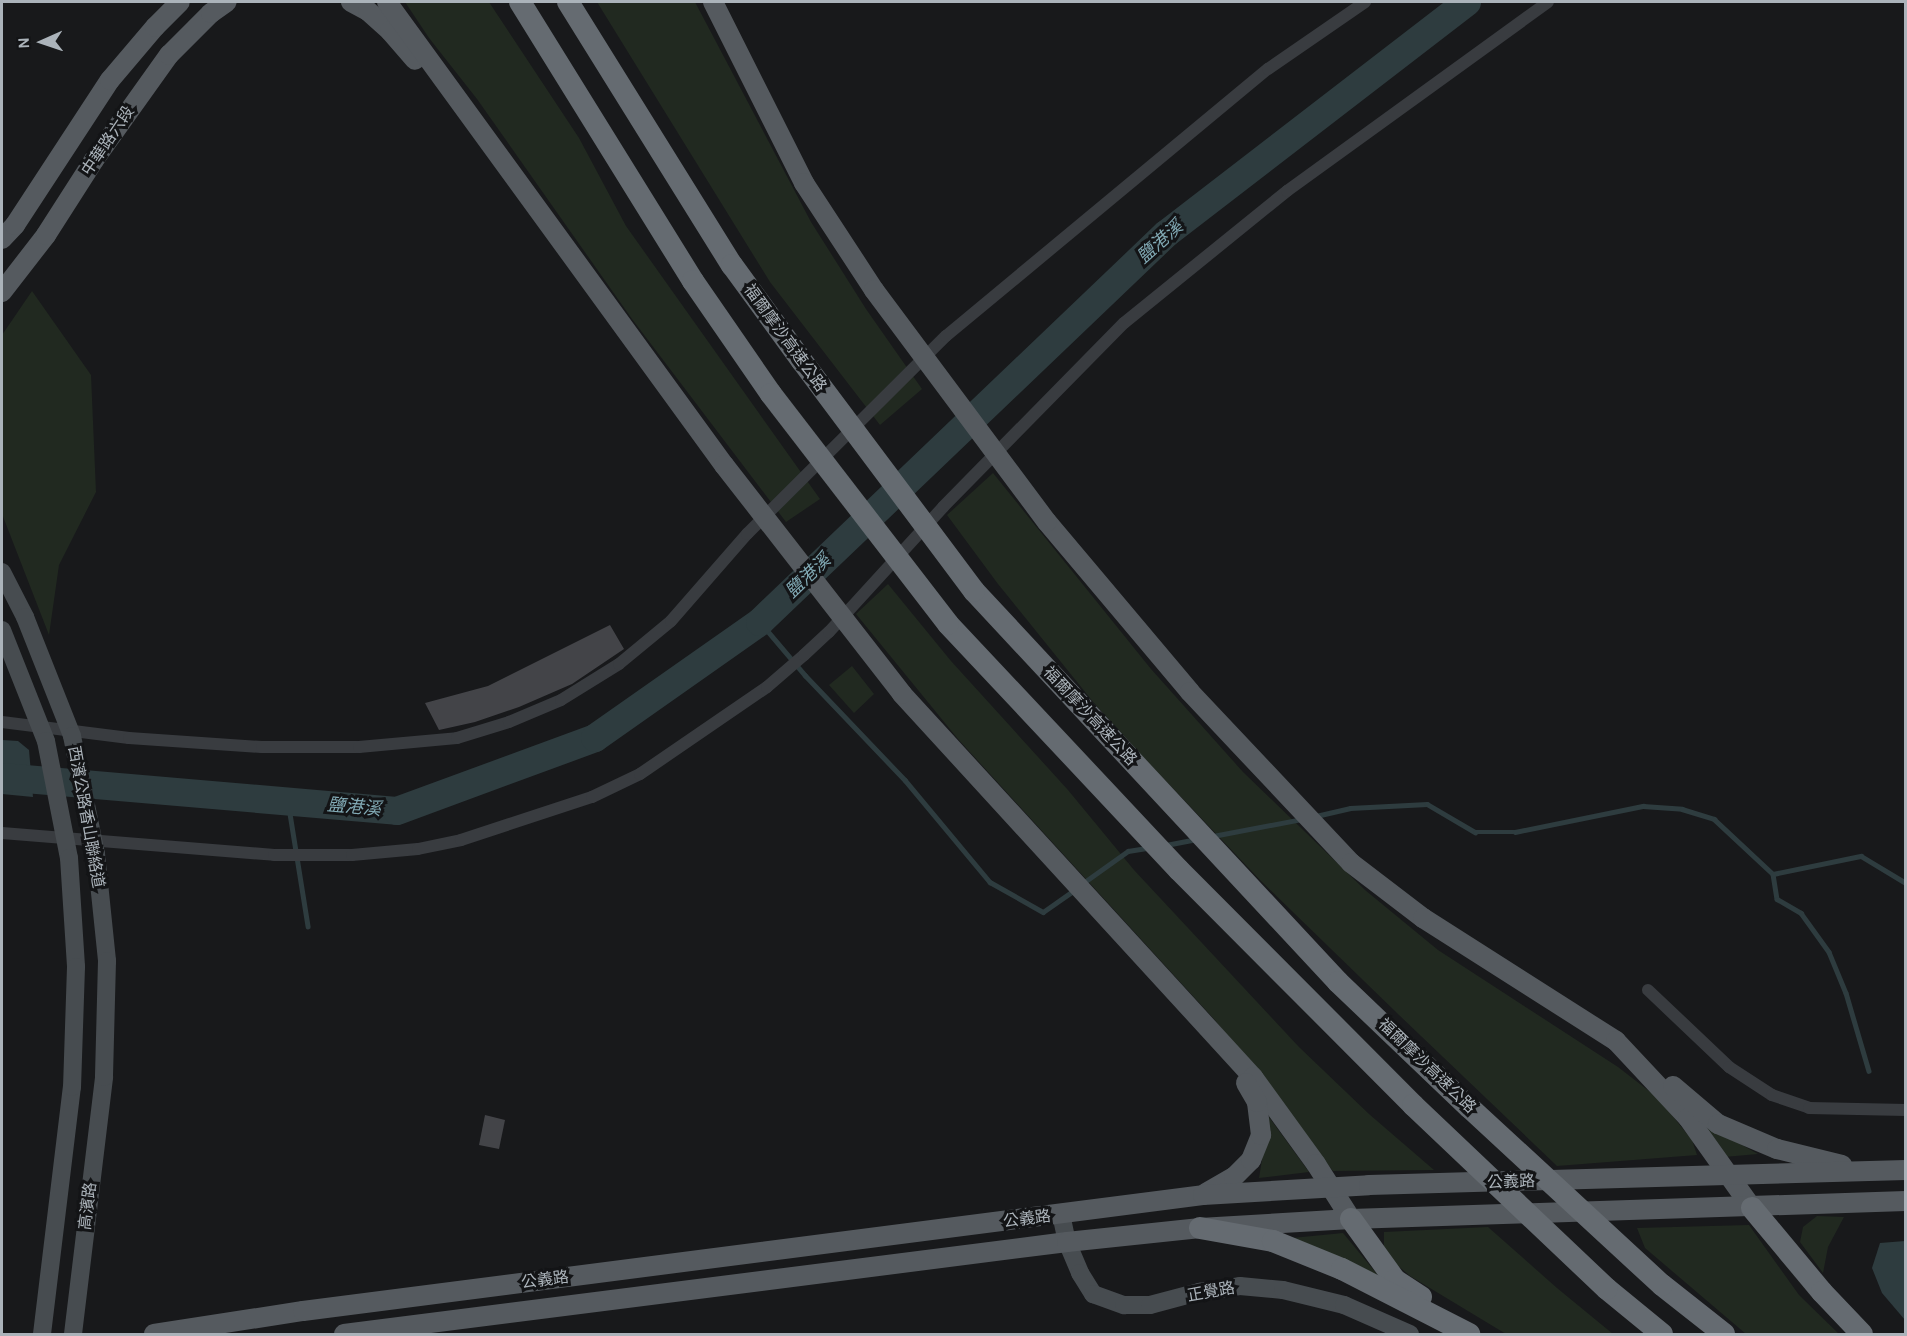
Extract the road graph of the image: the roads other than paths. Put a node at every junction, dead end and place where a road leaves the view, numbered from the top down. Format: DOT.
graph roads {
  1 [pos="180,2"];
  2 [pos="227,2"];
  3 [pos="241,2"];
  4 [pos="351,2"];
  5 [pos="387,2"];
  6 [pos="520,2"];
  7 [pos="568,2"];
  8 [pos="1365,2"];
  9 [pos="1548,2"];
  10 [pos="715,5"];
  11 [pos="1534,6"];
  12 [pos="211,13"];
  13 [pos="463,107"];
  14 [pos="2,239"];
  15 [pos="4,293"];
  16 [pos="2,572"];
  17 [pos="2,630"];
  18 [pos="2,722"];
  19 [pos="2,833"];
  20 [pos="1648,990"];
  21 [pos="1186,1001"];
  22 [pos="1623,1048"];
  23 [pos="104,1077"];
  24 [pos="72,1087"];
  25 [pos="1905,1110"];
  26 [pos="1905,1170"];
  27 [pos="1868,1171"];
  28 [pos="1728,1176"];
  29 [pos="1330,1187"];
  30 [pos="1203,1195"];
  31 [pos="1905,1201"];
  32 [pos="1752,1208"];
  33 [pos="1062,1214"];
  34 [pos="1352,1219"];
  35 [pos="1200,1228"];
  36 [pos="1067,1242"];
  37 [pos="42,1335"];
  38 [pos="73,1335"];
  39 [pos="154,1335"];
  40 [pos="344,1335"];
  41 [pos="1410,1335"];
  42 [pos="1468,1335"];
  43 [pos="1478,1335"];
  44 [pos="1662,1335"];
  45 [pos="1724,1335"];
  46 [pos="1862,1335"];
  1 -- 14 [label="main road, 中華路六段"];
  2 -- 12 [label="main road, 中華路六段"];
  3 -- 12 [label="main road"];
  4 -- 13 [label="main road"];
  5 -- 13 [label="main road"];
  6 -- 44 [label="highway, bridge"];
  7 -- 45 [label="highway, 福爾摩沙高速公路, bridge"];
  8 -- 18 [label="street"];
  9 -- 11 [label="street"];
  10 -- 22 [label="main road, bridge"];
  11 -- 19 [label="street"];
  12 -- 15 [label="main road, 中華路六段"];
  13 -- 21 [label="main road, bridge"];
  16 -- 23 [label="street, 西濱公路香山聯絡道, bridge"];
  17 -- 24 [label="street, 西濱公路香山聯絡道, bridge"];
  20 -- 25 [label="street"];
  21 -- 29 [label="main road"];
  21 -- 30 [label="main road"];
  22 -- 27 [label="main road"];
  22 -- 28 [label="main road"];
  23 -- 38 [label="street, 高濱路"];
  24 -- 37 [label="street, 高濱路"];
  26 -- 27 [label="main road, 公義路"];
  27 -- 28 [label="main road, 公義路"];
  28 -- 29 [label="main road, 公義路"];
  28 -- 32 [label="main road"];
  29 -- 30 [label="main road, 公義路"];
  29 -- 34 [label="main road"];
  30 -- 33 [label="main road, 公義路"];
  31 -- 32 [label="main road, 公義路"];
  32 -- 34 [label="main road, 公義路"];
  32 -- 46 [label="highway"];
  33 -- 36 [label="street, 正覺路"];
  33 -- 39 [label="main road, 公義路"];
  34 -- 35 [label="main road, 公義路"];
  34 -- 43 [label="highway"];
  35 -- 36 [label="main road, 公義路"];
  35 -- 42 [label="highway"];
  36 -- 40 [label="main road, 公義路"];
  36 -- 41 [label="street, 正覺路"];
}
